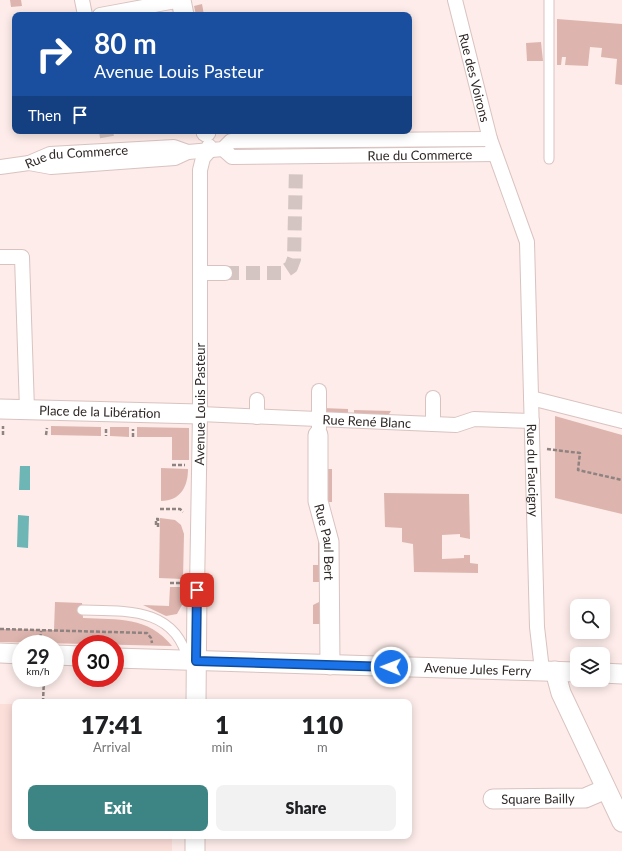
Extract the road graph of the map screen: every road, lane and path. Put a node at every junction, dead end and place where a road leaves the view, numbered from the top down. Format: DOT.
graph roads {
  1 [pos="82,0"];
  2 [pos="181,0"];
  3 [pos="455,0"];
  4 [pos="549,0"];
  5 [pos="84,12"];
  6 [pos="116,12"];
  7 [pos="183,12"];
  8 [pos="208,134"];
  9 [pos="490,139"];
  10 [pos="342,140"];
  11 [pos="216,150"];
  12 [pos="188,152"];
  13 [pos="495,154"];
  14 [pos="344,156"];
  15 [pos="549,158"];
  16 [pos="29,163"];
  17 [pos="0,167"];
  18 [pos="0,257"];
  19 [pos="528,270"];
  20 [pos="200,273"];
  21 [pos="225,273"];
  22 [pos="319,391"];
  23 [pos="433,398"];
  24 [pos="531,398"];
  25 [pos="257,400"];
  26 [pos="0,409"];
  27 [pos="27,410"];
  28 [pos="200,414"];
  29 [pos="257,417"];
  30 [pos="532,421"];
  31 [pos="622,421"];
  32 [pos="433,424"];
  33 [pos="319,427"];
  34 [pos="532,448"];
  35 [pos="622,480"];
  36 [pos="160,509"];
  37 [pos="198,515"];
  38 [pos="156,525"];
  39 [pos="158,529"];
  40 [pos="197,590"];
  41 [pos="82,610"];
  42 [pos="0,629"];
  43 [pos="41,630"];
  44 [pos="41,635"];
  45 [pos="0,653"];
  46 [pos="12,654"];
  47 [pos="124,658"];
  48 [pos="152,659"];
  49 [pos="192,661"];
  50 [pos="330,665"];
  51 [pos="543,670"];
  52 [pos="570,672"];
  53 [pos="610,673"];
  54 [pos="622,674"];
  55 [pos="44,687"];
  56 [pos="43,699"];
  57 [pos="196,699"];
  58 [pos="606,789"];
  59 [pos="493,799"];
  60 [pos="622,822"];
  61 [pos="195,839"];
  62 [pos="195,851"];
  1 -- 5 [label="street"];
  2 -- 6 [label="street"];
  2 -- 7 [label="street"];
  3 -- 9 [label="street, Rue des Voirons"];
  4 -- 15 [label="lane"];
  8 -- 11 [label="street"];
  9 -- 10 [label="street, Rue du Commerce"];
  9 -- 13 [label="street, Rue des Voirons"];
  10 -- 11 [label="street, Rue du Commerce"];
  10 -- 14 [label="street"];
  11 -- 12 [label="street, Rue du Commerce"];
  11 -- 14 [label="street, Rue du Commerce"];
  11 -- 20 [label="street, Avenue Louis Pasteur"];
  12 -- 16 [label="street, Rue du Commerce"];
  12 -- 16 [label="street, Rue du Commerce"];
  13 -- 14 [label="street, Rue du Commerce"];
  13 -- 19 [label="street, Rue des Voirons"];
  16 -- 17 [label="street"];
  18 -- 27 [label="street"];
  19 -- 24 [label="street, Rue du Faucigny"];
  20 -- 21 [label="street"];
  20 -- 28 [label="street, Avenue Louis Pasteur"];
  22 -- 33 [label="street"];
  23 -- 32 [label="street"];
  24 -- 30 [label="street, Rue du Faucigny"];
  24 -- 31 [label="street"];
  25 -- 29 [label="street"];
  26 -- 27 [label="street, Place de la Libération"];
  27 -- 28 [label="street, Place de la Libération"];
  28 -- 29 [label="street, Rue René Blanc"];
  28 -- 37 [label="street, Avenue Louis Pasteur"];
  29 -- 33 [label="street, Rue René Blanc"];
  30 -- 32 [label="street, Rue René Blanc"];
  30 -- 34 [label="street, Rue du Faucigny"];
  32 -- 33 [label="street, Rue René Blanc"];
  33 -- 50 [label="street, Rue Paul Bert"];
  34 -- 35 [label="path"];
  34 -- 51 [label="street, Rue du Faucigny"];
  36 -- 37 [label="path"];
  37 -- 40 [label="street, Avenue Louis Pasteur"];
  38 -- 39 [label="path"];
  40 -- 49 [label="street, Avenue Louis Pasteur"];
  41 -- 49 [label="lane"];
  42 -- 43 [label="path"];
  43 -- 44 [label="path"];
  43 -- 48 [label="path"];
  45 -- 46 [label="street"];
  47 -- 48 [label="street, Avenue Jules Ferry"];
  48 -- 49 [label="street, Avenue Jules Ferry"];
  49 -- 50 [label="street, Avenue Jules Ferry"];
  49 -- 57 [label="street, Avenue Louis Pasteur"];
  50 -- 51 [label="street, Avenue Jules Ferry"];
  51 -- 52 [label="street, Avenue Jules Ferry"];
  51 -- 58 [label="street, Rue du Faucigny"];
  53 -- 54 [label="street"];
  55 -- 56 [label="path"];
  58 -- 59 [label="street, Square Bailly"];
  58 -- 60 [label="street, Rue du Faucigny"];
  61 -- 62 [label="street"];
}
